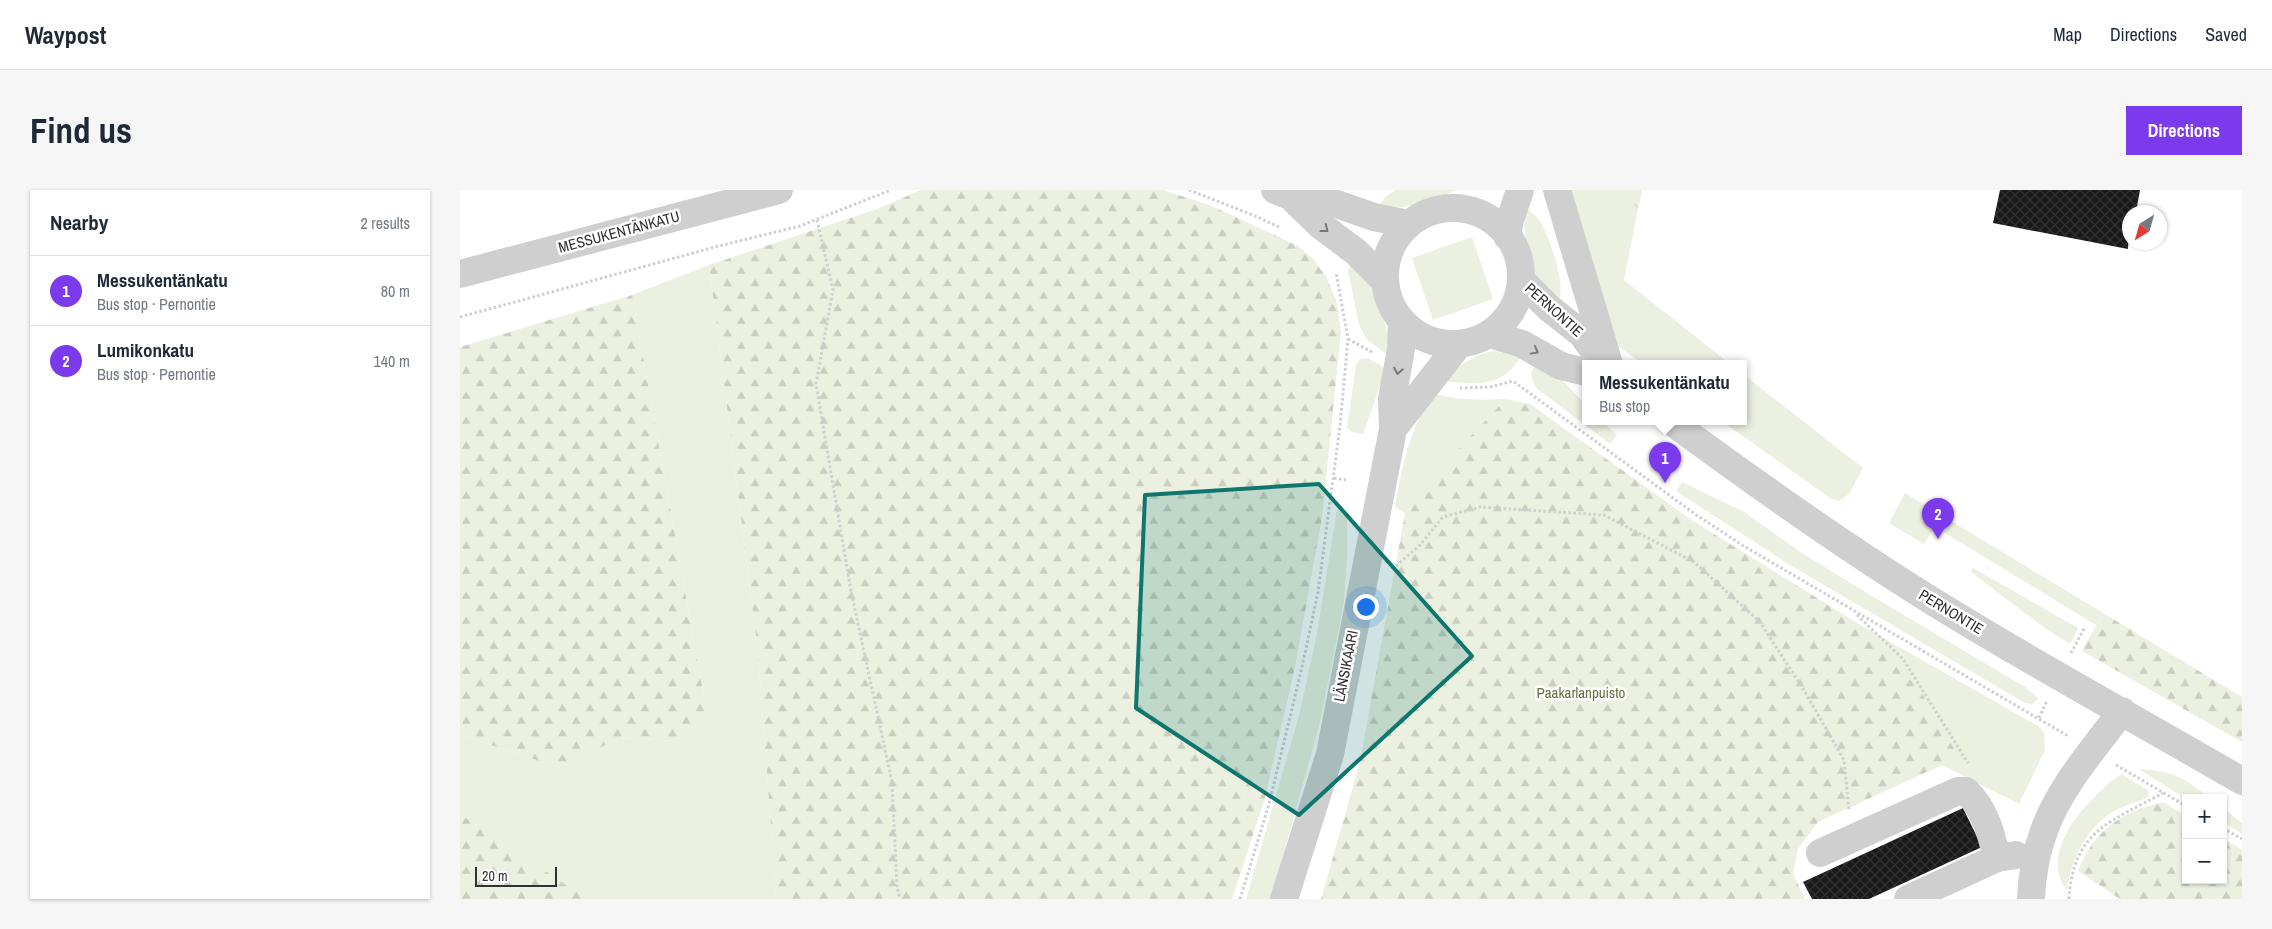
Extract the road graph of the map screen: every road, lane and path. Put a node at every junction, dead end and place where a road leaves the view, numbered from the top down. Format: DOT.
graph roads {
  1 [pos="779,190"];
  2 [pos="891,190"];
  3 [pos="1189,190"];
  4 [pos="1475,190"];
  5 [pos="1520,190"];
  6 [pos="1557,190"];
  7 [pos="1282,193"];
  8 [pos="1453,208"];
  9 [pos="816,220"];
  10 [pos="1408,224"];
  11 [pos="1287,232"];
  12 [pos="1508,236"];
  13 [pos="1336,270"];
  14 [pos="460,274"];
  15 [pos="1384,280"];
  16 [pos="1521,280"];
  17 [pos="460,317"];
  18 [pos="1402,322"];
  19 [pos="1490,334"];
  20 [pos="1459,344"];
  21 [pos="1601,360"];
  22 [pos="1608,360"];
  23 [pos="1582,371"];
  24 [pos="1455,388"];
  25 [pos="1676,425"];
  26 [pos="1393,429"];
  27 [pos="1334,478"];
  28 [pos="1346,480"];
  29 [pos="1665,483"];
  30 [pos="1660,488"];
  31 [pos="1393,568"];
  32 [pos="1853,611"];
  33 [pos="2122,711"];
  34 [pos="2092,751"];
  35 [pos="1970,766"];
  36 [pos="2242,781"];
  37 [pos="2163,792"];
  38 [pos="2182,804"];
  39 [pos="2227,830"];
  40 [pos="1853,838"];
  41 [pos="2242,839"];
  42 [pos="2037,851"];
  43 [pos="1820,853"];
  44 [pos="1998,858"];
  45 [pos="2035,897"];
  46 [pos="900,899"];
  47 [pos="1240,899"];
  48 [pos="1284,899"];
  49 [pos="1908,899"];
  50 [pos="2070,899"];
  1 -- 14 [label="street, MESSUKENTÄNKATU"];
  2 -- 9 [label="path"];
  3 -- 11 [label="path"];
  4 -- 8 [label="street"];
  5 -- 12 [label="street"];
  6 -- 22 [label="street"];
  7 -- 10 [label="street"];
  7 -- 15 [label="street, one-way"];
  8 -- 10 [label="street"];
  8 -- 12 [label="street"];
  9 -- 17 [label="path"];
  9 -- 46 [label="path"];
  10 -- 15 [label="street"];
  12 -- 16 [label="street"];
  13 -- 27 [label="path"];
  15 -- 18 [label="street"];
  16 -- 19 [label="street"];
  16 -- 21 [label="street, PERNONTIE"];
  18 -- 20 [label="street"];
  18 -- 26 [label="street, LÄNSIKAARI, one-way"];
  19 -- 20 [label="street"];
  19 -- 23 [label="street, one-way"];
  20 -- 26 [label="street, LÄNSIKAARI"];
  24 -- 30 [label="path"];
  25 -- 33 [label="street, PERNONTIE"];
  26 -- 48 [label="street, LÄNSIKAARI"];
  27 -- 28 [label="path"];
  27 -- 47 [label="path"];
  29 -- 30 [label="path"];
  30 -- 32 [label="path"];
  31 -- 40 [label="path"];
  32 -- 34 [label="path"];
  32 -- 35 [label="path"];
  33 -- 34 [label="street"];
  33 -- 36 [label="street, PERNONTIE"];
  34 -- 37 [label="path"];
  34 -- 42 [label="street"];
  37 -- 38 [label="path"];
  37 -- 50 [label="path"];
  39 -- 41 [label="path"];
  40 -- 43 [label="street"];
  40 -- 44 [label="street"];
  42 -- 44 [label="street"];
  42 -- 45 [label="street"];
  44 -- 49 [label="street"];
}
